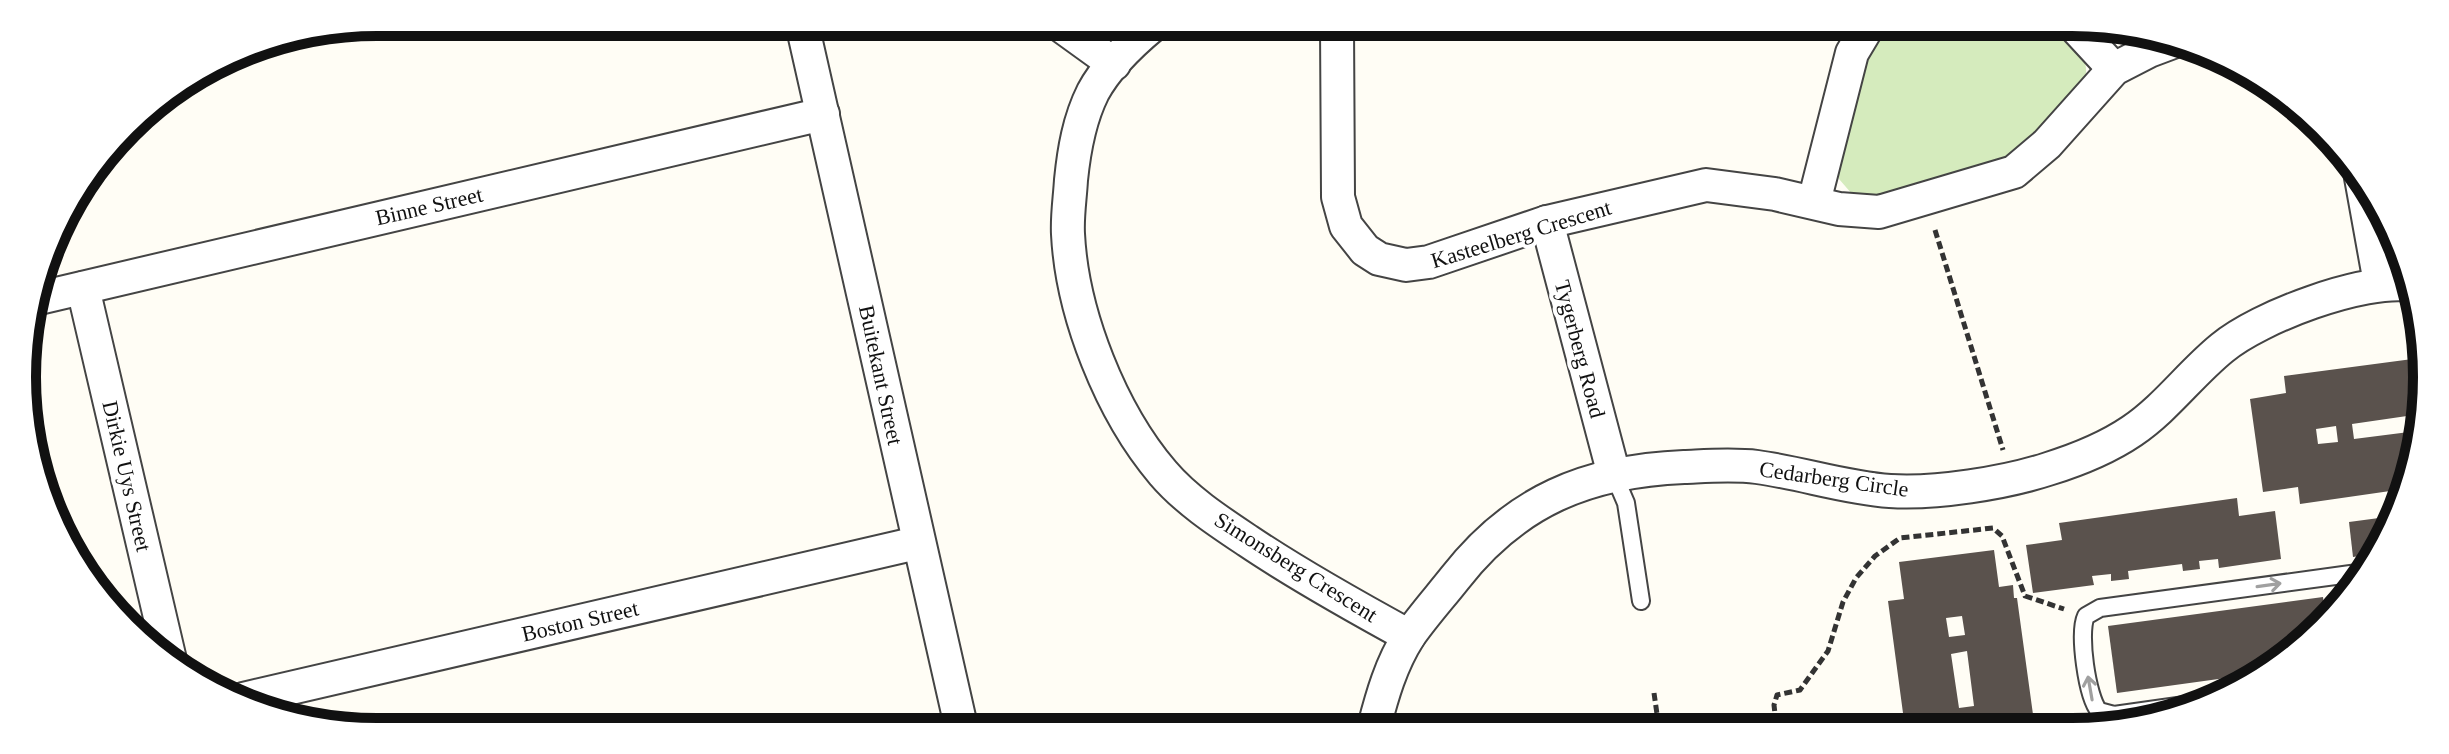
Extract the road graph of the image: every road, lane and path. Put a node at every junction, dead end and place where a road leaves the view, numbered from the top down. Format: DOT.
graph roads {
  1 [pos="805,36"];
  2 [pos="1075,36"];
  3 [pos="1142,36"];
  4 [pos="1337,36"];
  5 [pos="1862,36"];
  6 [pos="2084,37"];
  7 [pos="2158,48"];
  8 [pos="1114,64"];
  9 [pos="2114,69"];
  10 [pos="823,114"];
  11 [pos="1925,199"];
  12 [pos="1814,202"];
  13 [pos="1547,222"];
  14 [pos="2376,222"];
  15 [pos="2395,284"];
  16 [pos="83,288"];
  17 [pos="46,296"];
  18 [pos="1614,475"];
  19 [pos="2011,477"];
  20 [pos="917,543"];
  21 [pos="2351,574"];
  22 [pos="1641,601"];
  23 [pos="2086,616"];
  24 [pos="1409,636"];
  25 [pos="167,646"];
  26 [pos="1654,693"];
  27 [pos="257,696"];
  28 [pos="2127,713"];
  29 [pos="959,718"];
  30 [pos="1376,718"];
  31 [pos="1658,718"];
  32 [pos="1775,718"];
  1 -- 10 [label="street, Buitekant Street"];
  2 -- 8 [label="street"];
  3 -- 8 [label="street, Simonsberg Crescent"];
  4 -- 13 [label="street, Kasteelberg Crescent"];
  5 -- 12 [label="street"];
  6 -- 9 [label="street"];
  7 -- 9 [label="street, Kasteelberg Crescent"];
  8 -- 24 [label="street, Simonsberg Crescent"];
  9 -- 11 [label="street, Kasteelberg Crescent"];
  10 -- 16 [label="street, Binne Street"];
  10 -- 20 [label="street, Buitekant Street"];
  11 -- 12 [label="street, Kasteelberg Crescent"];
  11 -- 19 [label="path"];
  12 -- 13 [label="street, Kasteelberg Crescent"];
  13 -- 18 [label="street, Tygerberg Road"];
  14 -- 15 [label="street"];
  15 -- 19 [label="street, Cedarberg Circle"];
  16 -- 17 [label="street, Binne Street"];
  16 -- 25 [label="street, Dirkie Uys Street"];
  18 -- 19 [label="street, Cedarberg Circle"];
  18 -- 22 [label="lane"];
  18 -- 24 [label="street, Cedarberg Circle"];
  20 -- 27 [label="street, Boston Street"];
  20 -- 29 [label="street, Buitekant Street"];
  23 -- 21 [label="lane, one-way"];
  28 -- 23 [label="lane, one-way"];
  23 -- 32 [label="path"];
  24 -- 30 [label="street, Cedarberg Circle"];
  26 -- 31 [label="path"];
}
